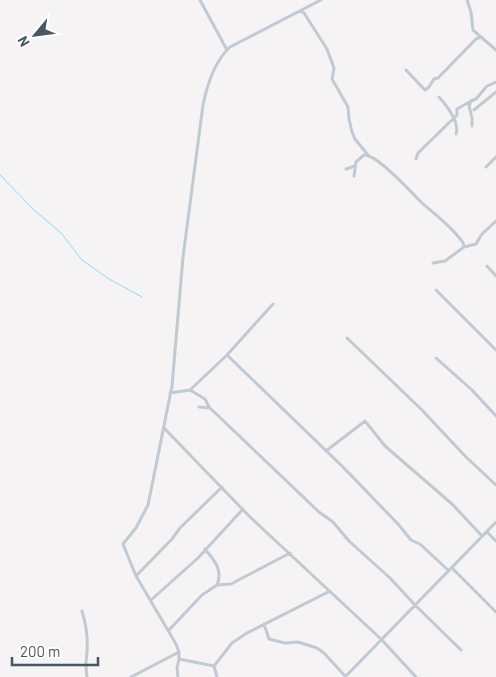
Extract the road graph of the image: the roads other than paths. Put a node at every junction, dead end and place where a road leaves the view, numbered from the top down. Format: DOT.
graph roads {
  1 [pos="200,0"];
  2 [pos="321,0"];
  3 [pos="466,0"];
  4 [pos="299,11"];
  5 [pos="481,37"];
  6 [pos="227,50"];
  7 [pos="496,50"];
  8 [pos="406,70"];
  9 [pos="496,82"];
  10 [pos="496,92"];
  11 [pos="439,97"];
  12 [pos="471,100"];
  13 [pos="474,110"];
  14 [pos="454,118"];
  15 [pos="472,126"];
  16 [pos="456,134"];
  17 [pos="368,154"];
  18 [pos="496,157"];
  19 [pos="416,159"];
  20 [pos="355,166"];
  21 [pos="486,167"];
  22 [pos="346,169"];
  23 [pos="354,176"];
  24 [pos="495,223"];
  25 [pos="464,247"];
  26 [pos="433,263"];
  27 [pos="487,266"];
  28 [pos="496,276"];
  29 [pos="436,290"];
  30 [pos="274,304"];
  31 [pos="346,338"];
  32 [pos="496,350"];
  33 [pos="228,355"];
  34 [pos="436,358"];
  35 [pos="190,390"];
  36 [pos="170,393"];
  37 [pos="199,407"];
  38 [pos="210,408"];
  39 [pos="496,416"];
  40 [pos="164,427"];
  41 [pos="326,451"];
  42 [pos="496,485"];
  43 [pos="222,487"];
  44 [pos="243,509"];
  45 [pos="496,522"];
  46 [pos="487,532"];
  47 [pos="482,536"];
  48 [pos="496,541"];
  49 [pos="206,549"];
  50 [pos="290,552"];
  51 [pos="451,569"];
  52 [pos="136,576"];
  53 [pos="217,585"];
  54 [pos="330,591"];
  55 [pos="151,600"];
  56 [pos="415,605"];
  57 [pos="82,611"];
  58 [pos="496,612"];
  59 [pos="264,624"];
  60 [pos="168,630"];
  61 [pos="382,639"];
  62 [pos="461,650"];
  63 [pos="179,652"];
  64 [pos="179,659"];
  65 [pos="214,666"];
  66 [pos="87,677"];
  67 [pos="131,677"];
  68 [pos="178,677"];
  69 [pos="217,677"];
  70 [pos="345,677"];
  71 [pos="416,677"];
  1 -- 6 [label="street"];
  2 -- 4 [label="street"];
  3 -- 5 [label="street"];
  4 -- 6 [label="street"];
  4 -- 17 [label="street"];
  5 -- 7 [label="street"];
  5 -- 8 [label="street"];
  6 -- 36 [label="street"];
  9 -- 12 [label="street"];
  10 -- 13 [label="street"];
  11 -- 14 [label="street"];
  12 -- 14 [label="street"];
  12 -- 15 [label="street"];
  14 -- 16 [label="street"];
  14 -- 19 [label="street"];
  17 -- 20 [label="street"];
  17 -- 25 [label="street"];
  18 -- 21 [label="street"];
  20 -- 22 [label="street"];
  20 -- 23 [label="street"];
  24 -- 25 [label="street"];
  25 -- 26 [label="street"];
  27 -- 28 [label="street"];
  29 -- 32 [label="street"];
  30 -- 33 [label="street"];
  31 -- 42 [label="street"];
  33 -- 35 [label="street"];
  33 -- 41 [label="street"];
  34 -- 39 [label="street"];
  35 -- 36 [label="street"];
  35 -- 38 [label="street"];
  36 -- 40 [label="street"];
  37 -- 38 [label="street"];
  38 -- 56 [label="street"];
  40 -- 43 [label="street"];
  40 -- 52 [label="street"];
  41 -- 47 [label="street"];
  41 -- 51 [label="street"];
  43 -- 44 [label="street"];
  43 -- 52 [label="street"];
  44 -- 49 [label="street"];
  44 -- 50 [label="street"];
  45 -- 46 [label="street"];
  46 -- 47 [label="street"];
  46 -- 48 [label="street"];
  47 -- 51 [label="street"];
  49 -- 53 [label="street"];
  49 -- 55 [label="street"];
  50 -- 53 [label="street"];
  50 -- 54 [label="street"];
  51 -- 56 [label="street"];
  51 -- 58 [label="street"];
  52 -- 55 [label="street"];
  53 -- 60 [label="street"];
  54 -- 59 [label="street"];
  54 -- 61 [label="street"];
  55 -- 60 [label="street"];
  56 -- 61 [label="street"];
  56 -- 62 [label="street"];
  57 -- 66 [label="street"];
  59 -- 65 [label="street"];
  59 -- 70 [label="street"];
  60 -- 63 [label="street"];
  61 -- 70 [label="street"];
  61 -- 71 [label="street"];
  63 -- 64 [label="street"];
  63 -- 67 [label="street"];
  64 -- 65 [label="street"];
  64 -- 68 [label="street"];
  65 -- 69 [label="street"];
}
